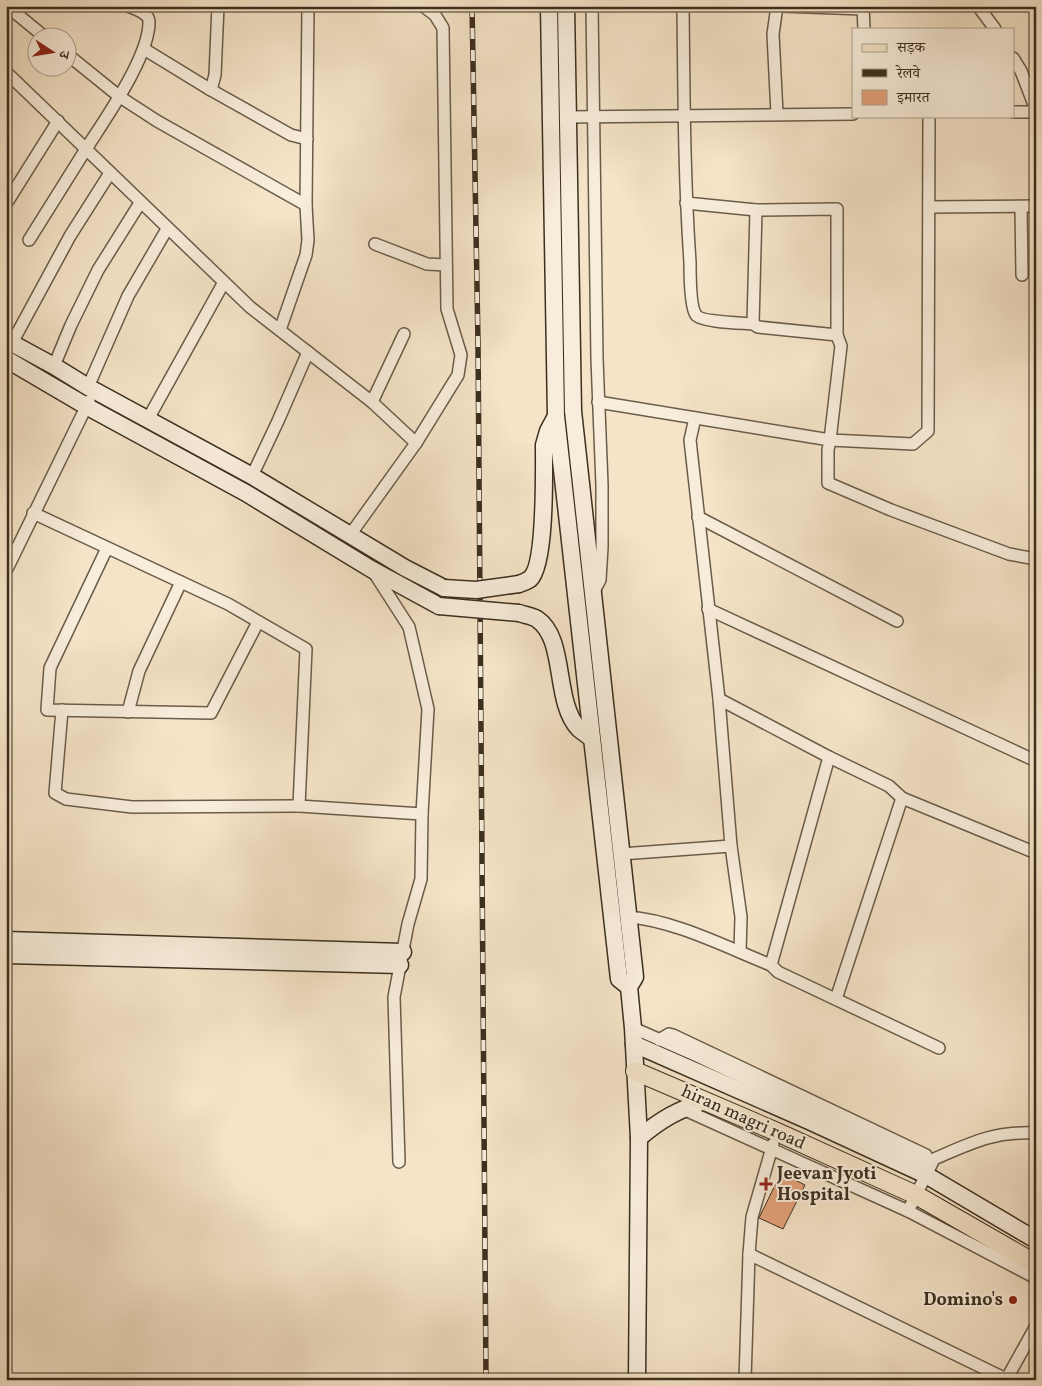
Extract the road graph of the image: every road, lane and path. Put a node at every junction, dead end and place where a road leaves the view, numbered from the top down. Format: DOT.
graph roads {
  1 [pos="7,6"];
  2 [pos="128,6"];
  3 [pos="218,6"];
  4 [pos="308,6"];
  5 [pos="423,6"];
  6 [pos="549,6"];
  7 [pos="566,6"];
  8 [pos="592,6"];
  9 [pos="683,6"];
  10 [pos="777,6"];
  11 [pos="781,6"];
  12 [pos="978,6"];
  13 [pos="863,8"];
  14 [pos="34,28"];
  15 [pos="864,28"];
  16 [pos="995,28"];
  17 [pos="144,49"];
  18 [pos="1014,60"];
  19 [pos="78,63"];
  20 [pos="6,72"];
  21 [pos="211,90"];
  22 [pos="120,97"];
  23 [pos="1036,111"];
  24 [pos="1014,112"];
  25 [pos="776,114"];
  26 [pos="852,114"];
  27 [pos="594,116"];
  28 [pos="684,116"];
  29 [pos="567,117"];
  30 [pos="928,118"];
  31 [pos="58,122"];
  32 [pos="307,139"];
  33 [pos="86,149"];
  34 [pos="110,173"];
  35 [pos="140,203"];
  36 [pos="686,203"];
  37 [pos="6,204"];
  38 [pos="306,205"];
  39 [pos="1036,206"];
  40 [pos="929,207"];
  41 [pos="1021,207"];
  42 [pos="756,210"];
  43 [pos="168,228"];
  44 [pos="29,240"];
  45 [pos="375,244"];
  46 [pos="446,265"];
  47 [pos="1022,275"];
  48 [pos="224,282"];
  49 [pos="752,324"];
  50 [pos="280,330"];
  51 [pos="404,334"];
  52 [pos="837,335"];
  53 [pos="8,347"];
  54 [pos="308,352"];
  55 [pos="54,366"];
  56 [pos="91,389"];
  57 [pos="372,402"];
  58 [pos="598,402"];
  59 [pos="86,406"];
  60 [pos="556,416"];
  61 [pos="695,418"];
  62 [pos="148,419"];
  63 [pos="830,440"];
  64 [pos="416,443"];
  65 [pos="252,476"];
  66 [pos="33,513"];
  67 [pos="698,517"];
  68 [pos="350,535"];
  69 [pos="107,548"];
  70 [pos="1036,559"];
  71 [pos="371,569"];
  72 [pos="6,570"];
  73 [pos="180,582"];
  74 [pos="592,594"];
  75 [pos="708,609"];
  76 [pos="897,621"];
  77 [pos="258,622"];
  78 [pos="719,699"];
  79 [pos="62,710"];
  80 [pos="128,712"];
  81 [pos="591,738"];
  82 [pos="829,757"];
  83 [pos="1036,761"];
  84 [pos="902,798"];
  85 [pos="299,806"];
  86 [pos="422,814"];
  87 [pos="731,846"];
  88 [pos="1036,853"];
  89 [pos="621,854"];
  90 [pos="628,917"];
  91 [pos="6,940"];
  92 [pos="740,952"];
  93 [pos="6,955"];
  94 [pos="402,958"];
  95 [pos="771,965"];
  96 [pos="629,987"];
  97 [pos="836,999"];
  98 [pos="633,1036"];
  99 [pos="939,1048"];
  100 [pos="635,1071"];
  101 [pos="705,1101"];
  102 [pos="683,1109"];
  103 [pos="1036,1134"];
  104 [pos="639,1138"];
  105 [pos="774,1141"];
  106 [pos="399,1162"];
  107 [pos="930,1166"];
  108 [pos="912,1203"];
  109 [pos="1036,1240"];
  110 [pos="749,1254"];
  111 [pos="1036,1264"];
  112 [pos="1036,1278"];
  113 [pos="1036,1326"];
  114 [pos="637,1380"];
  115 [pos="745,1380"];
  116 [pos="1006,1380"];
  1 -- 14 [label="street"];
  2 -- 17 [label="street"];
  3 -- 21 [label="street"];
  4 -- 32 [label="street"];
  5 -- 46 [label="street"];
  6 -- 60 [label="street"];
  7 -- 29 [label="street"];
  8 -- 27 [label="street"];
  9 -- 28 [label="street"];
  10 -- 25 [label="street"];
  11 -- 13 [label="street"];
  12 -- 16 [label="street"];
  13 -- 15 [label="street"];
  17 -- 21 [label="street"];
  17 -- 22 [label="street"];
  18 -- 23 [label="street"];
  19 -- 22 [label="street"];
  20 -- 31 [label="street"];
  21 -- 32 [label="street"];
  22 -- 33 [label="street"];
  22 -- 38 [label="street"];
  23 -- 24 [label="street"];
  25 -- 26 [label="street"];
  25 -- 28 [label="street"];
  27 -- 28 [label="street"];
  27 -- 29 [label="street"];
  27 -- 58 [label="street"];
  28 -- 36 [label="street"];
  29 -- 74 [label="street"];
  30 -- 40 [label="street"];
  31 -- 33 [label="street"];
  31 -- 37 [label="street"];
  32 -- 38 [label="street"];
  33 -- 34 [label="street"];
  33 -- 44 [label="street"];
  34 -- 35 [label="street"];
  34 -- 53 [label="street"];
  35 -- 43 [label="street"];
  35 -- 55 [label="street"];
  36 -- 42 [label="street"];
  36 -- 49 [label="street"];
  38 -- 50 [label="street"];
  39 -- 41 [label="street"];
  40 -- 41 [label="street"];
  40 -- 63 [label="street"];
  41 -- 47 [label="street"];
  42 -- 49 [label="street"];
  42 -- 52 [label="street"];
  43 -- 48 [label="street"];
  43 -- 56 [label="street"];
  45 -- 46 [label="street"];
  46 -- 64 [label="street"];
  48 -- 50 [label="street"];
  48 -- 62 [label="street"];
  49 -- 52 [label="street"];
  50 -- 54 [label="street"];
  51 -- 57 [label="street"];
  52 -- 63 [label="street"];
  53 -- 55 [label="street"];
  53 -- 59 [label="street"];
  54 -- 57 [label="street"];
  54 -- 65 [label="street"];
  55 -- 56 [label="street"];
  56 -- 59 [label="street"];
  56 -- 62 [label="street"];
  57 -- 64 [label="street"];
  58 -- 61 [label="street"];
  58 -- 74 [label="street"];
  59 -- 66 [label="street"];
  59 -- 71 [label="street"];
  60 -- 68 [label="street, bridge"];
  60 -- 81 [label="street"];
  61 -- 63 [label="street"];
  61 -- 67 [label="street"];
  62 -- 65 [label="street"];
  63 -- 70 [label="street"];
  64 -- 68 [label="street"];
  65 -- 68 [label="street"];
  66 -- 69 [label="street"];
  66 -- 72 [label="street"];
  67 -- 75 [label="street"];
  67 -- 76 [label="street"];
  69 -- 73 [label="street"];
  69 -- 79 [label="street"];
  71 -- 81 [label="street, bridge"];
  71 -- 86 [label="street"];
  73 -- 77 [label="street"];
  73 -- 80 [label="street"];
  74 -- 89 [label="street"];
  75 -- 78 [label="street"];
  75 -- 83 [label="street"];
  77 -- 80 [label="street"];
  77 -- 85 [label="street"];
  78 -- 82 [label="street"];
  78 -- 87 [label="street"];
  79 -- 80 [label="street"];
  79 -- 85 [label="street"];
  81 -- 96 [label="street"];
  82 -- 84 [label="street"];
  82 -- 95 [label="street"];
  84 -- 88 [label="street"];
  84 -- 97 [label="street"];
  85 -- 86 [label="street"];
  86 -- 94 [label="street"];
  87 -- 89 [label="street"];
  87 -- 92 [label="street"];
  89 -- 90 [label="street"];
  90 -- 92 [label="street"];
  90 -- 96 [label="street"];
  91 -- 94 [label="street"];
  92 -- 95 [label="street"];
  93 -- 94 [label="street"];
  94 -- 106 [label="street"];
  95 -- 97 [label="street"];
  96 -- 98 [label="street"];
  97 -- 99 [label="street"];
  98 -- 100 [label="street"];
  98 -- 107 [label="street"];
  98 -- 107 [label="street"];
  100 -- 101 [label="main road, hiran magri road"];
  100 -- 104 [label="street"];
  101 -- 102 [label="street"];
  101 -- 105 [label="main road, hiran magri road"];
  102 -- 104 [label="street"];
  102 -- 105 [label="street"];
  103 -- 107 [label="street"];
  104 -- 114 [label="street"];
  105 -- 108 [label="main road, hiran magri road"];
  105 -- 110 [label="street"];
  107 -- 108 [label="street"];
  107 -- 109 [label="street"];
  108 -- 111 [label="main road, hiran magri road"];
  108 -- 112 [label="street"];
  110 -- 115 [label="street"];
  110 -- 116 [label="street"];
  113 -- 116 [label="street"];
}
